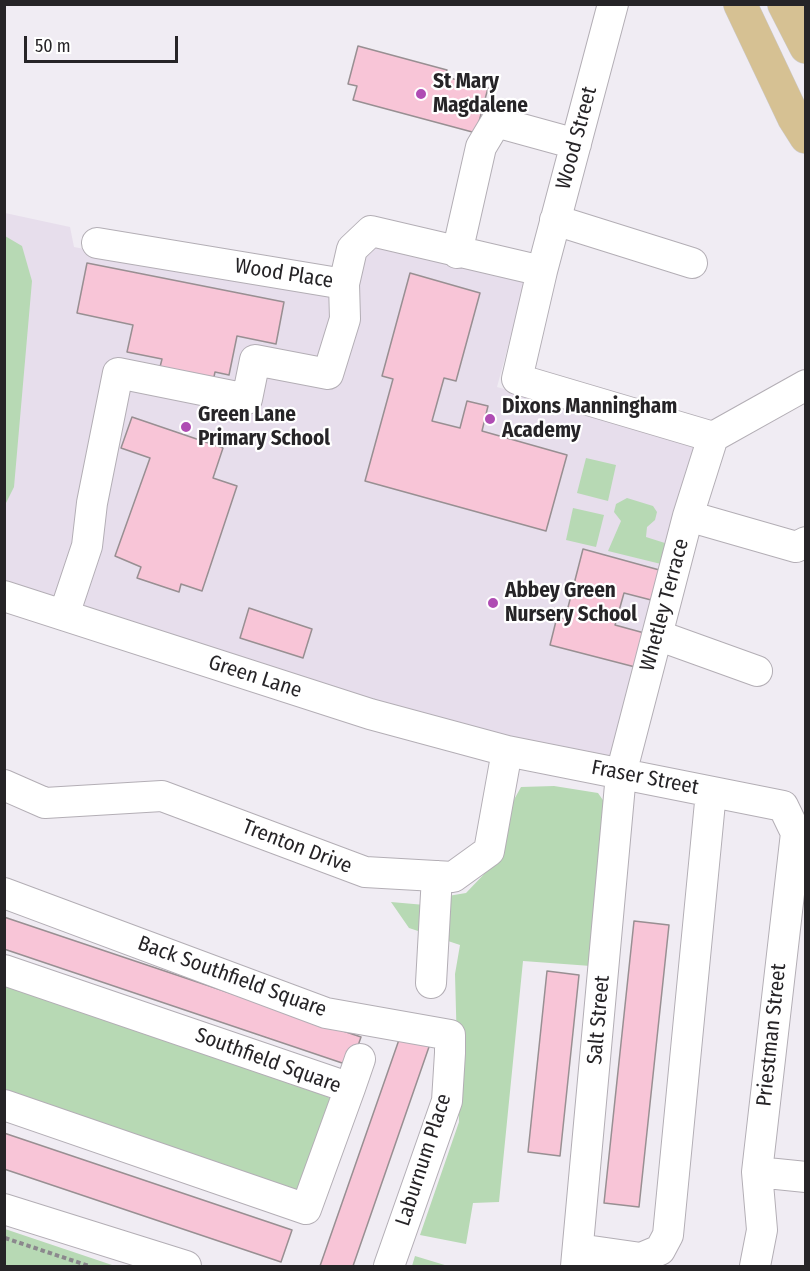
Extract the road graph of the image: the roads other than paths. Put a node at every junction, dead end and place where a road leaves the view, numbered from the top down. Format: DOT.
graph roads {
  1 [pos="613,4"];
  2 [pos="740,4"];
  3 [pos="784,4"];
  4 [pos="806,48"];
  5 [pos="806,137"];
  6 [pos="576,144"];
  7 [pos="555,220"];
  8 [pos="97,243"];
  9 [pos="457,253"];
  10 [pos="692,263"];
  11 [pos="542,271"];
  12 [pos="344,284"];
  13 [pos="806,385"];
  14 [pos="713,438"];
  15 [pos="688,516"];
  16 [pos="806,542"];
  17 [pos="4,596"];
  18 [pos="64,615"];
  19 [pos="657,635"];
  20 [pos="757,671"];
  21 [pos="507,751"];
  22 [pos="621,774"];
  23 [pos="4,785"];
  24 [pos="711,792"];
  25 [pos="783,806"];
  26 [pos="437,876"];
  27 [pos="797,889"];
  28 [pos="4,893"];
  29 [pos="4,970"];
  30 [pos="431,983"];
  31 [pos="450,1053"];
  32 [pos="360,1059"];
  33 [pos="350,1088"];
  34 [pos="4,1105"];
  35 [pos="757,1172"];
  36 [pos="806,1177"];
  37 [pos="4,1209"];
  38 [pos="577,1258"];
  39 [pos="186,1266"];
  40 [pos="389,1266"];
  41 [pos="755,1266"];
  1 -- 6 [label="street, Wood Street"];
  2 -- 5 [label="main road"];
  3 -- 4 [label="main road"];
  6 -- 7 [label="street, Wood Street"];
  6 -- 9 [label="street"];
  7 -- 10 [label="street"];
  7 -- 11 [label="street, Wood Street"];
  8 -- 12 [label="street, Wood Place"];
  9 -- 11 [label="street, Wood Place"];
  9 -- 12 [label="street, Wood Place"];
  11 -- 14 [label="street, Wood Street"];
  12 -- 18 [label="street"];
  13 -- 14 [label="street"];
  14 -- 15 [label="street, Whetley Terrace"];
  15 -- 16 [label="street"];
  15 -- 19 [label="street, Whetley Terrace"];
  17 -- 18 [label="street, Green Lane"];
  18 -- 21 [label="street, Green Lane"];
  19 -- 20 [label="street"];
  19 -- 22 [label="street, Whetley Terrace"];
  21 -- 22 [label="street, Fraser Street"];
  21 -- 26 [label="street, Trenton Drive"];
  22 -- 24 [label="street, Fraser Street"];
  22 -- 38 [label="street, Salt Street"];
  23 -- 26 [label="street, Trenton Drive"];
  24 -- 25 [label="street, Fraser Street"];
  24 -- 38 [label="street"];
  25 -- 27 [label="street, Priestman Street"];
  26 -- 30 [label="street"];
  27 -- 35 [label="street, Priestman Street"];
  28 -- 31 [label="street, Back Southfield Square"];
  29 -- 33 [label="street, Southfield Square"];
  31 -- 40 [label="street, Laburnum Place"];
  32 -- 33 [label="street"];
  33 -- 34 [label="street, Southfield Square"];
  35 -- 36 [label="street"];
  35 -- 41 [label="street, Priestman Street"];
  37 -- 39 [label="street"];
}
